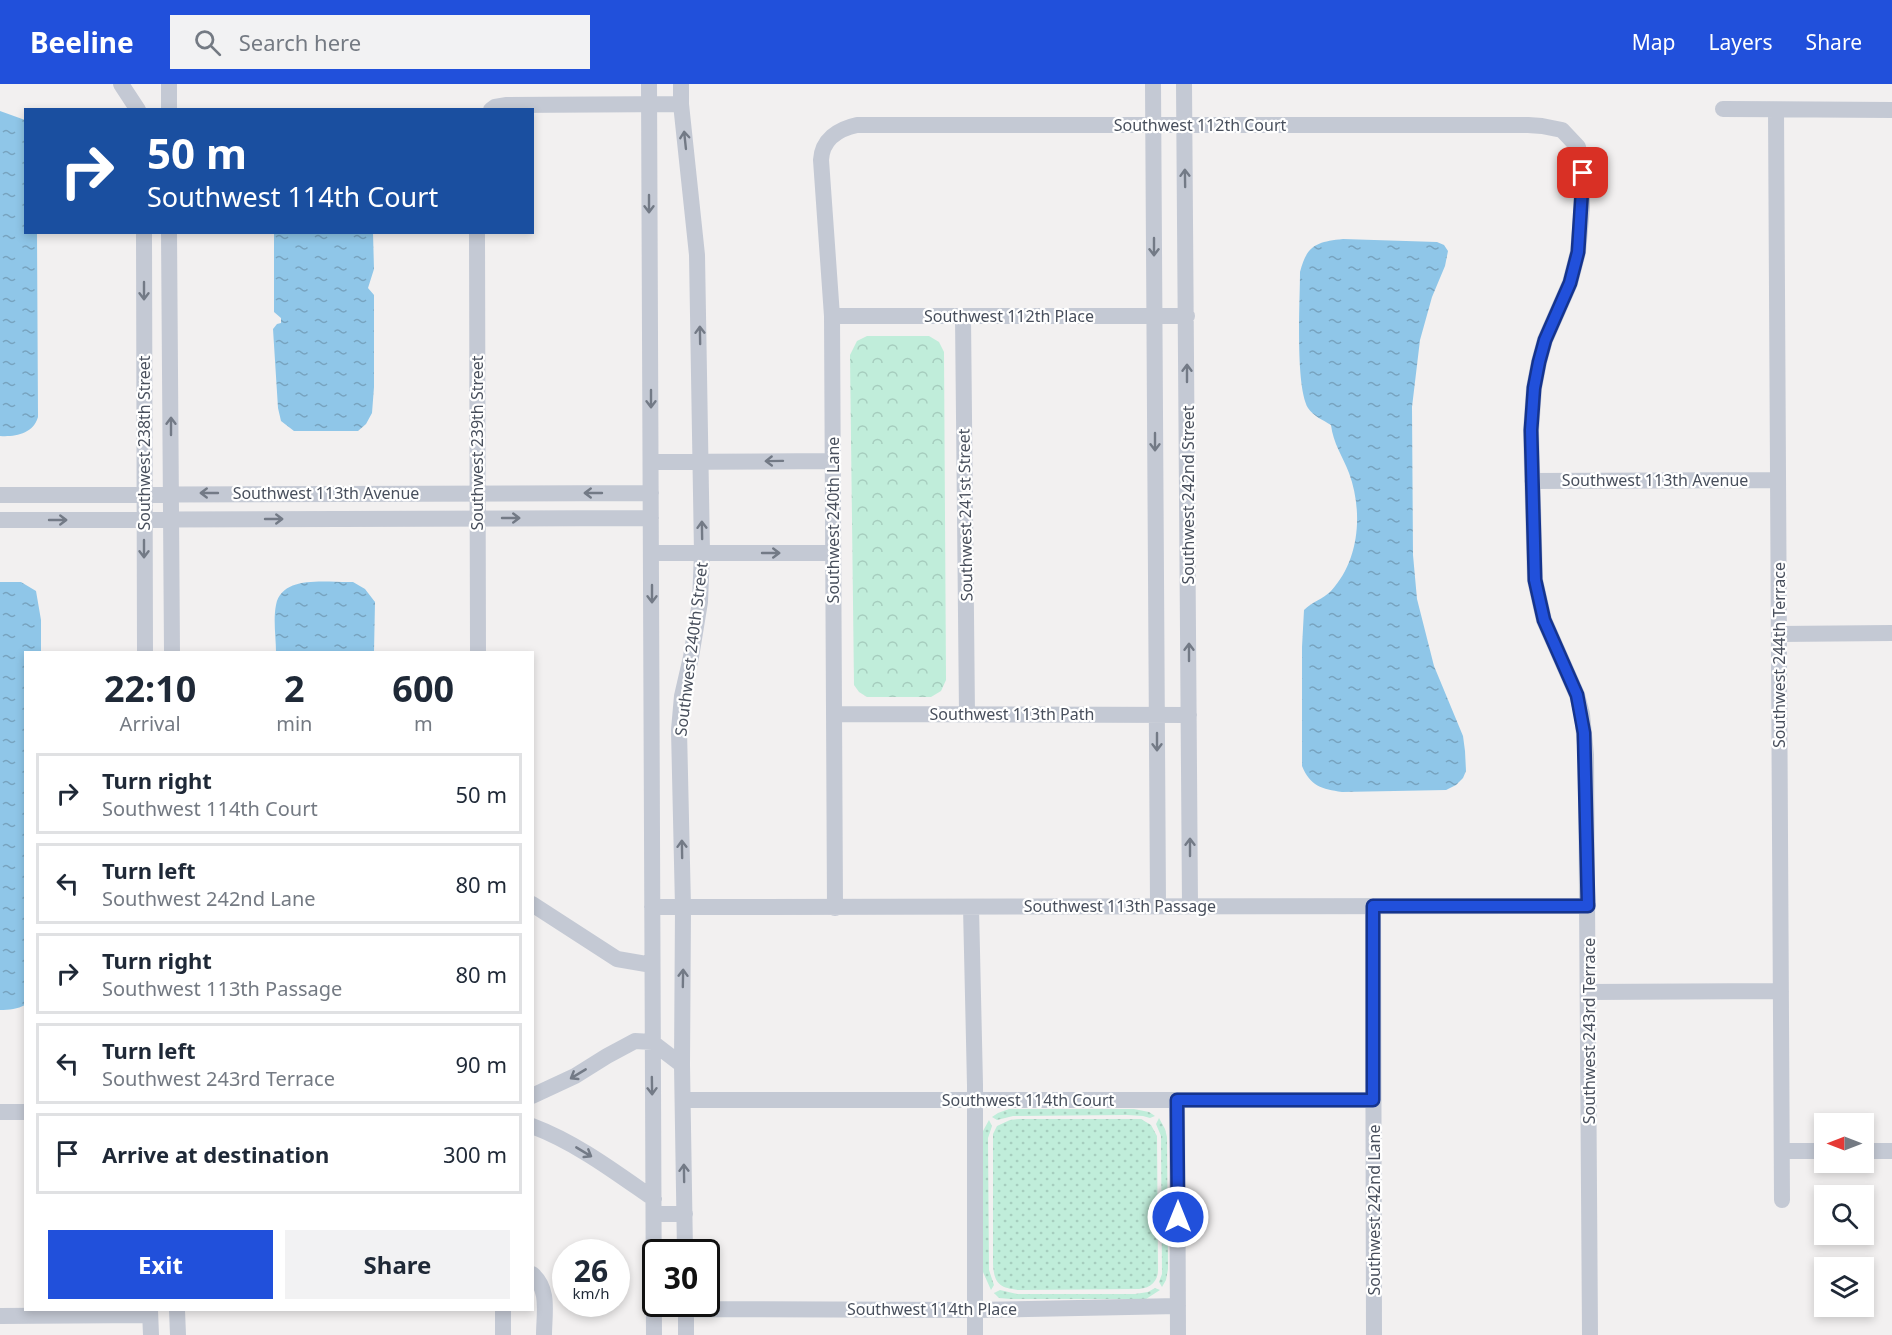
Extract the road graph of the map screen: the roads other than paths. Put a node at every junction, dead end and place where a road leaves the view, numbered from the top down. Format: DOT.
graph roads {
  1 [pos="121,84"];
  2 [pos="169,84"];
  3 [pos="649,84"];
  4 [pos="681,84"];
  5 [pos="1153,84"];
  6 [pos="1184,84"];
  7 [pos="649,104"];
  8 [pos="681,104"];
  9 [pos="137,108"];
  10 [pos="169,108"];
  11 [pos="494,108"];
  12 [pos="1723,109"];
  13 [pos="1776,110"];
  14 [pos="1892,110"];
  15 [pos="1185,125"];
  16 [pos="1154,126"];
  17 [pos="1569,135"];
  18 [pos="832,136"];
  19 [pos="144,234"];
  20 [pos="170,234"];
  21 [pos="477,234"];
  22 [pos="832,316"];
  23 [pos="1154,316"];
  24 [pos="1187,316"];
  25 [pos="963,317"];
  26 [pos="833,461"];
  27 [pos="651,462"];
  28 [pos="701,462"];
  29 [pos="1778,480"];
  30 [pos="1532,481"];
  31 [pos="478,493"];
  32 [pos="651,493"];
  33 [pos="171,494"];
  34 [pos="0,495"];
  35 [pos="145,495"];
  36 [pos="477,518"];
  37 [pos="651,518"];
  38 [pos="145,519"];
  39 [pos="171,519"];
  40 [pos="0,520"];
  41 [pos="652,554"];
  42 [pos="702,554"];
  43 [pos="833,554"];
  44 [pos="1892,633"];
  45 [pos="1779,634"];
  46 [pos="145,651"];
  47 [pos="172,651"];
  48 [pos="478,651"];
  49 [pos="834,714"];
  50 [pos="967,714"];
  51 [pos="1157,714"];
  52 [pos="1189,715"];
  53 [pos="534,905"];
  54 [pos="1158,906"];
  55 [pos="1190,906"];
  56 [pos="1373,906"];
  57 [pos="1588,906"];
  58 [pos="652,907"];
  59 [pos="683,907"];
  60 [pos="971,907"];
  61 [pos="835,908"];
  62 [pos="652,965"];
  63 [pos="1781,991"];
  64 [pos="1588,992"];
  65 [pos="652,1042"];
  66 [pos="682,1065"];
  67 [pos="535,1098"];
  68 [pos="683,1100"];
  69 [pos="975,1100"];
  70 [pos="1177,1100"];
  71 [pos="1373,1100"];
  72 [pos="0,1112"];
  73 [pos="24,1112"];
  74 [pos="535,1124"];
  75 [pos="1782,1151"];
  76 [pos="1814,1151"];
  77 [pos="1874,1151"];
  78 [pos="1892,1151"];
  79 [pos="1782,1200"];
  80 [pos="654,1206"];
  81 [pos="685,1214"];
  82 [pos="686,1239"];
  83 [pos="534,1275"];
  84 [pos="720,1306"];
  85 [pos="1178,1306"];
  86 [pos="975,1310"];
  87 [pos="177,1311"];
  88 [pos="503,1311"];
  89 [pos="150,1312"];
  90 [pos="0,1316"];
  91 [pos="686,1317"];
  92 [pos="151,1335"];
  93 [pos="178,1335"];
  94 [pos="503,1335"];
  95 [pos="544,1335"];
  96 [pos="654,1335"];
  97 [pos="686,1335"];
  98 [pos="975,1335"];
  99 [pos="1178,1335"];
  100 [pos="1374,1335"];
  101 [pos="1590,1335"];
  1 -- 9 [label="street"];
  2 -- 10 [label="street"];
  3 -- 7 [label="street, Southwest 240th Street"];
  4 -- 8 [label="street, Southwest 240th Street"];
  5 -- 16 [label="street, Southwest 242nd Street"];
  6 -- 15 [label="street, Southwest 242nd Street"];
  7 -- 8 [label="street"];
  7 -- 11 [label="street"];
  7 -- 27 [label="street, Southwest 240th Street, one-way"];
  28 -- 8 [label="street, Southwest 240th Street, one-way"];
  12 -- 13 [label="street"];
  13 -- 14 [label="street"];
  13 -- 29 [label="street, Southwest 244th Terrace"];
  15 -- 16 [label="street, Southwest 112th Court"];
  15 -- 17 [label="street, Southwest 112th Court"];
  24 -- 15 [label="street, Southwest 242nd Street, one-way"];
  16 -- 18 [label="street, Southwest 112th Court"];
  16 -- 23 [label="street, Southwest 242nd Street, one-way"];
  17 -- 30 [label="street, Southwest 243rd Terrace"];
  18 -- 22 [label="street, Southwest 240th Lane"];
  19 -- 35 [label="street, Southwest 238th Street, one-way"];
  33 -- 20 [label="street, Southwest 238th Street, one-way"];
  21 -- 31 [label="street, Southwest 239th Street"];
  22 -- 25 [label="street, Southwest 112th Place"];
  22 -- 26 [label="street, Southwest 240th Lane"];
  23 -- 24 [label="street, Southwest 112th Place"];
  23 -- 25 [label="street, Southwest 112th Place"];
  23 -- 51 [label="street, Southwest 242nd Street, one-way"];
  52 -- 24 [label="street, Southwest 242nd Street, one-way"];
  25 -- 50 [label="street, Southwest 241st Street"];
  26 -- 28 [label="street, one-way"];
  26 -- 43 [label="street, Southwest 240th Lane"];
  27 -- 28 [label="street"];
  27 -- 32 [label="street, Southwest 240th Street"];
  42 -- 28 [label="street, Southwest 240th Street, one-way"];
  29 -- 30 [label="street, Southwest 113th Avenue"];
  29 -- 45 [label="street, Southwest 244th Terrace"];
  30 -- 57 [label="street, Southwest 243rd Terrace"];
  32 -- 31 [label="street, Southwest 113th Avenue, one-way"];
  31 -- 33 [label="street, Southwest 113th Avenue, one-way"];
  31 -- 36 [label="street, Southwest 239th Street"];
  32 -- 37 [label="street, Southwest 240th Street"];
  33 -- 35 [label="street, Southwest 113th Avenue"];
  33 -- 39 [label="street, Southwest 238th Street"];
  34 -- 35 [label="street, Southwest 113th Avenue"];
  35 -- 38 [label="street, Southwest 238th Street"];
  36 -- 37 [label="street, Southwest 113th Avenue, one-way"];
  39 -- 36 [label="street, Southwest 113th Avenue, one-way"];
  36 -- 48 [label="street, Southwest 239th Street"];
  37 -- 41 [label="street, Southwest 240th Street"];
  38 -- 39 [label="street, Southwest 113th Avenue"];
  40 -- 38 [label="street, Southwest 113th Avenue, one-way"];
  38 -- 46 [label="street, Southwest 238th Street, one-way"];
  39 -- 47 [label="street, Southwest 238th Street"];
  41 -- 42 [label="street"];
  41 -- 58 [label="street, Southwest 240th Street, one-way"];
  42 -- 43 [label="street, one-way"];
  59 -- 42 [label="street, Southwest 240th Street, one-way"];
  43 -- 49 [label="street, Southwest 240th Lane"];
  44 -- 45 [label="street"];
  45 -- 63 [label="street, Southwest 244th Terrace"];
  49 -- 50 [label="street, Southwest 113th Path"];
  49 -- 61 [label="street, Southwest 240th Lane"];
  50 -- 51 [label="street, Southwest 113th Path"];
  51 -- 52 [label="street, Southwest 113th Path"];
  51 -- 54 [label="street, Southwest 242nd Street, one-way"];
  55 -- 52 [label="street, Southwest 242nd Street, one-way"];
  53 -- 62 [label="street"];
  54 -- 55 [label="street, Southwest 113th Passage"];
  54 -- 60 [label="street, Southwest 113th Passage"];
  55 -- 56 [label="street, Southwest 113th Passage"];
  56 -- 57 [label="street, Southwest 113th Passage"];
  56 -- 71 [label="street, Southwest 242nd Lane"];
  57 -- 64 [label="street, Southwest 243rd Terrace"];
  58 -- 59 [label="street, Southwest 113th Passage"];
  58 -- 62 [label="street, Southwest 240th Street"];
  59 -- 61 [label="street, Southwest 113th Passage"];
  66 -- 59 [label="street, Southwest 240th Street, one-way"];
  60 -- 61 [label="street, Southwest 113th Passage"];
  60 -- 69 [label="street"];
  62 -- 65 [label="street, Southwest 240th Street"];
  63 -- 64 [label="street"];
  63 -- 75 [label="street, Southwest 244th Terrace"];
  64 -- 101 [label="street, Southwest 243rd Terrace"];
  65 -- 66 [label="street"];
  65 -- 67 [label="street, one-way"];
  65 -- 80 [label="street, Southwest 240th Street, one-way"];
  66 -- 68 [label="street, Southwest 240th Street"];
  68 -- 69 [label="street, Southwest 114th Court"];
  81 -- 68 [label="street, Southwest 240th Street, one-way"];
  69 -- 70 [label="street, Southwest 114th Court"];
  69 -- 86 [label="street"];
  70 -- 71 [label="street, Southwest 114th Court"];
  70 -- 85 [label="street"];
  71 -- 100 [label="street, Southwest 242nd Lane"];
  72 -- 73 [label="street"];
  74 -- 80 [label="street, one-way"];
  75 -- 76 [label="street"];
  75 -- 79 [label="street, Southwest 244th Terrace"];
  77 -- 78 [label="street"];
  80 -- 81 [label="street"];
  80 -- 96 [label="street, Southwest 240th Street"];
  81 -- 82 [label="street, Southwest 240th Street"];
  83 -- 95 [label="street"];
  84 -- 86 [label="street, Southwest 114th Place"];
  85 -- 86 [label="street, Southwest 114th Place"];
  85 -- 99 [label="street"];
  86 -- 98 [label="street"];
  87 -- 93 [label="street"];
  88 -- 94 [label="street"];
  89 -- 90 [label="street"];
  89 -- 92 [label="street"];
  91 -- 97 [label="street"];
}
